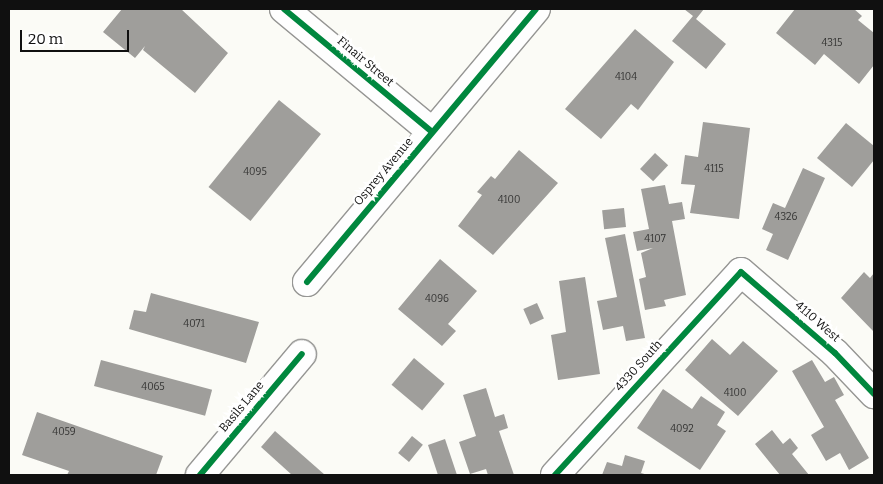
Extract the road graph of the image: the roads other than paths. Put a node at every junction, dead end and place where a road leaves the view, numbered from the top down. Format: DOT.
graph roads {
  1 [pos="284,9"];
  2 [pos="536,9"];
  3 [pos="432,132"];
  4 [pos="741,272"];
  5 [pos="306,282"];
  6 [pos="302,354"];
  7 [pos="874,394"];
  8 [pos="200,475"];
  9 [pos="555,475"];
  1 -- 3 [label="street, Finair Street"];
  2 -- 3 [label="street, Osprey Avenue"];
  3 -- 5 [label="street, Osprey Avenue"];
  4 -- 7 [label="street, 4110 West"];
  4 -- 9 [label="street, 4330 South"];
  6 -- 8 [label="street, Basils Lane"];
}
